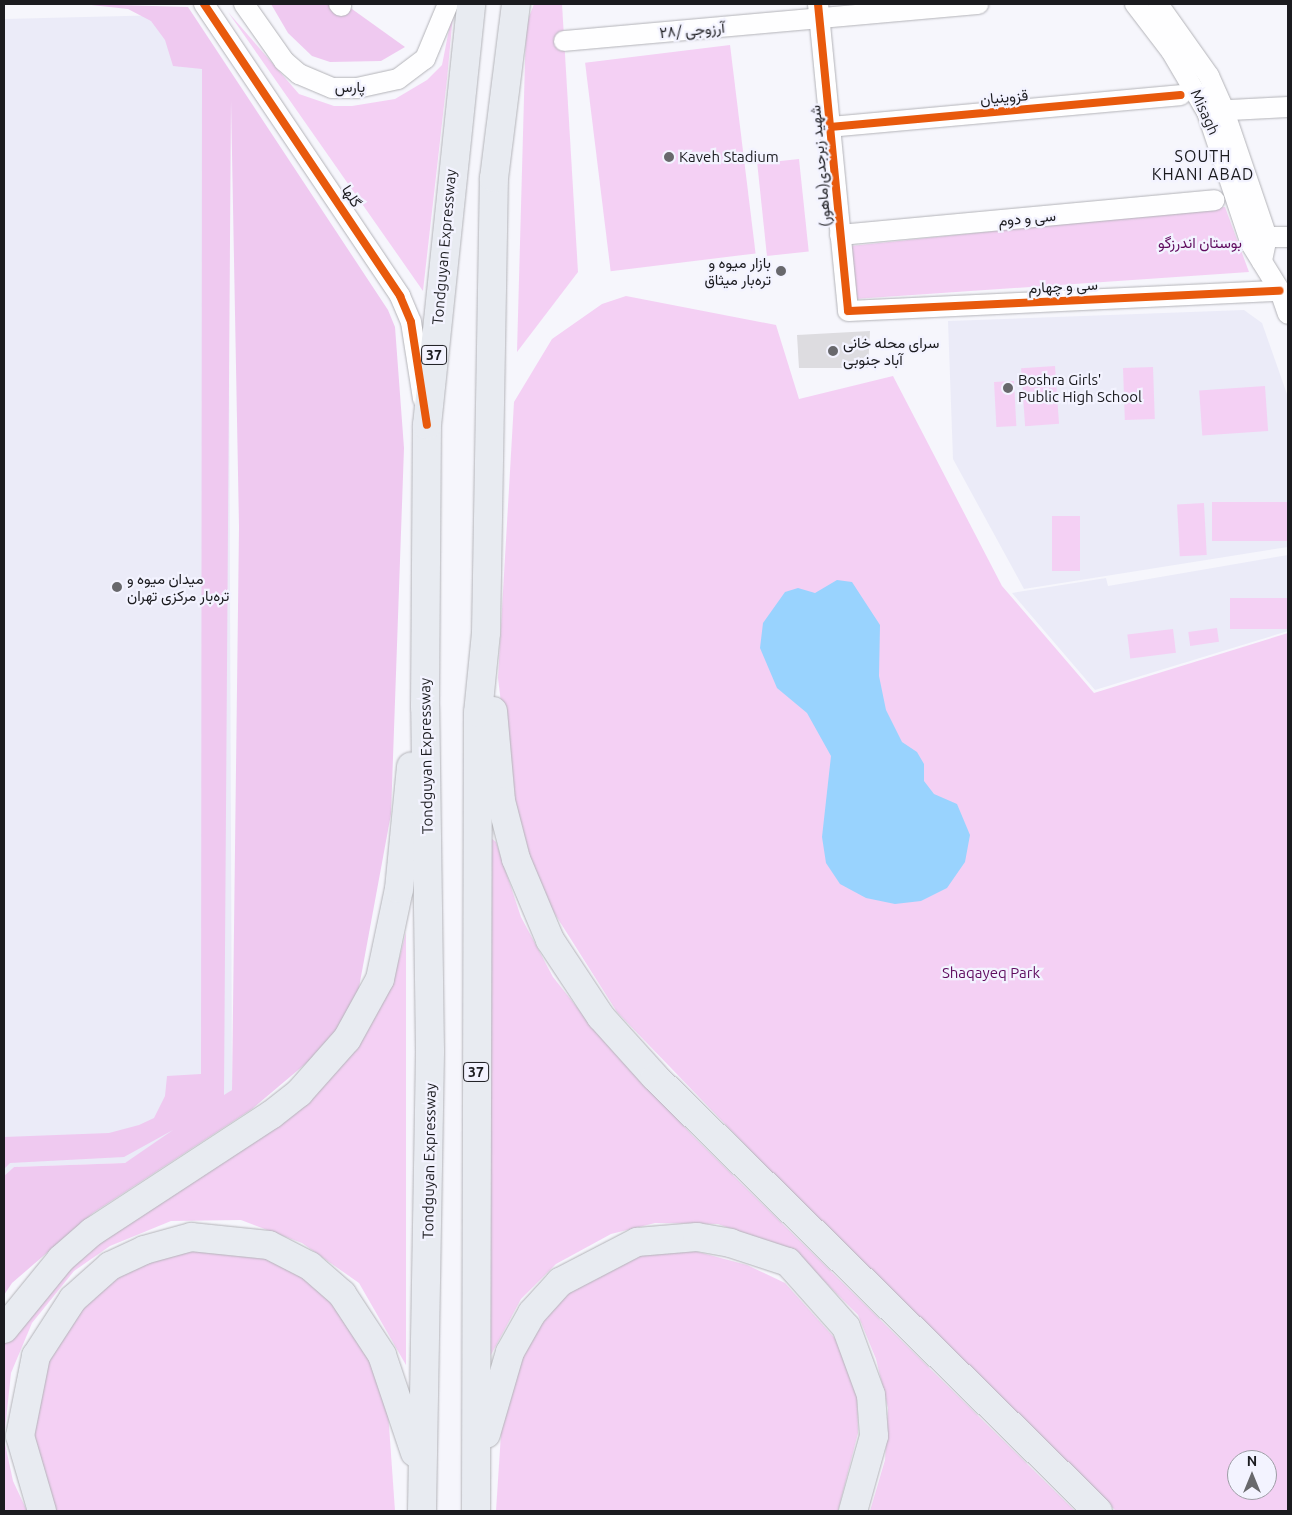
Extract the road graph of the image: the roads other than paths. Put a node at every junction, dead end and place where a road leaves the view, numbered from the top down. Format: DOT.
graph roads {
  1 [pos="204,4"];
  2 [pos="244,4"];
  3 [pos="448,4"];
  4 [pos="471,4"];
  5 [pos="516,4"];
  6 [pos="978,4"];
  7 [pos="1135,4"];
  8 [pos="1158,4"];
  9 [pos="819,11"];
  10 [pos="564,41"];
  11 [pos="1181,95"];
  12 [pos="1288,107"];
  13 [pos="1215,110"];
  14 [pos="830,127"];
  15 [pos="1214,200"];
  16 [pos="840,235"];
  17 [pos="1266,237"];
  18 [pos="1288,237"];
  19 [pos="1262,260"];
  20 [pos="1280,291"];
  21 [pos="848,311"];
  22 [pos="1288,314"];
  23 [pos="427,425"];
  24 [pos="486,633"];
  25 [pos="424,707"];
  26 [pos="4,1329"];
  27 [pos="422,1474"];
  28 [pos="476,1477"];
  29 [pos="42,1511"];
  30 [pos="422,1511"];
  31 [pos="476,1511"];
  32 [pos="853,1511"];
  33 [pos="1098,1511"];
  1 -- 23 [label="street, گلها"];
  2 -- 3 [label="street, پارس"];
  4 -- 23 [label="highway, Tondguyan Expressway / 37"];
  5 -- 24 [label="highway, 37"];
  6 -- 9 [label="street, آرزوجی /۲۸"];
  7 -- 13 [label="street, Misagh"];
  8 -- 13 [label="street, Misagh"];
  9 -- 10 [label="street, آرزوجی /۲۸"];
  9 -- 14 [label="street, شهید زبرجدی(ماهور)"];
  11 -- 14 [label="street, قزوینیان"];
  12 -- 13 [label="street"];
  13 -- 17 [label="street, Misagh"];
  13 -- 19 [label="street, Misagh"];
  14 -- 16 [label="street, شهید زبرجدی(ماهور)"];
  15 -- 16 [label="street, سی و دوم"];
  16 -- 21 [label="street, شهید زبرجدی(ماهور)"];
  17 -- 18 [label="street"];
  17 -- 19 [label="street"];
  19 -- 20 [label="street, Misagh"];
  20 -- 21 [label="street, سی و چهارم"];
  20 -- 22 [label="street, Misagh"];
  23 -- 25 [label="highway, Tondguyan Expressway / 37"];
  24 -- 28 [label="highway, 37"];
  24 -- 33 [label="highway"];
  25 -- 26 [label="highway"];
  25 -- 27 [label="highway, Tondguyan Expressway / 37"];
  27 -- 29 [label="highway"];
  27 -- 30 [label="highway, Tondguyan Expressway / 37"];
  28 -- 31 [label="highway, 37"];
  28 -- 32 [label="highway"];
}
